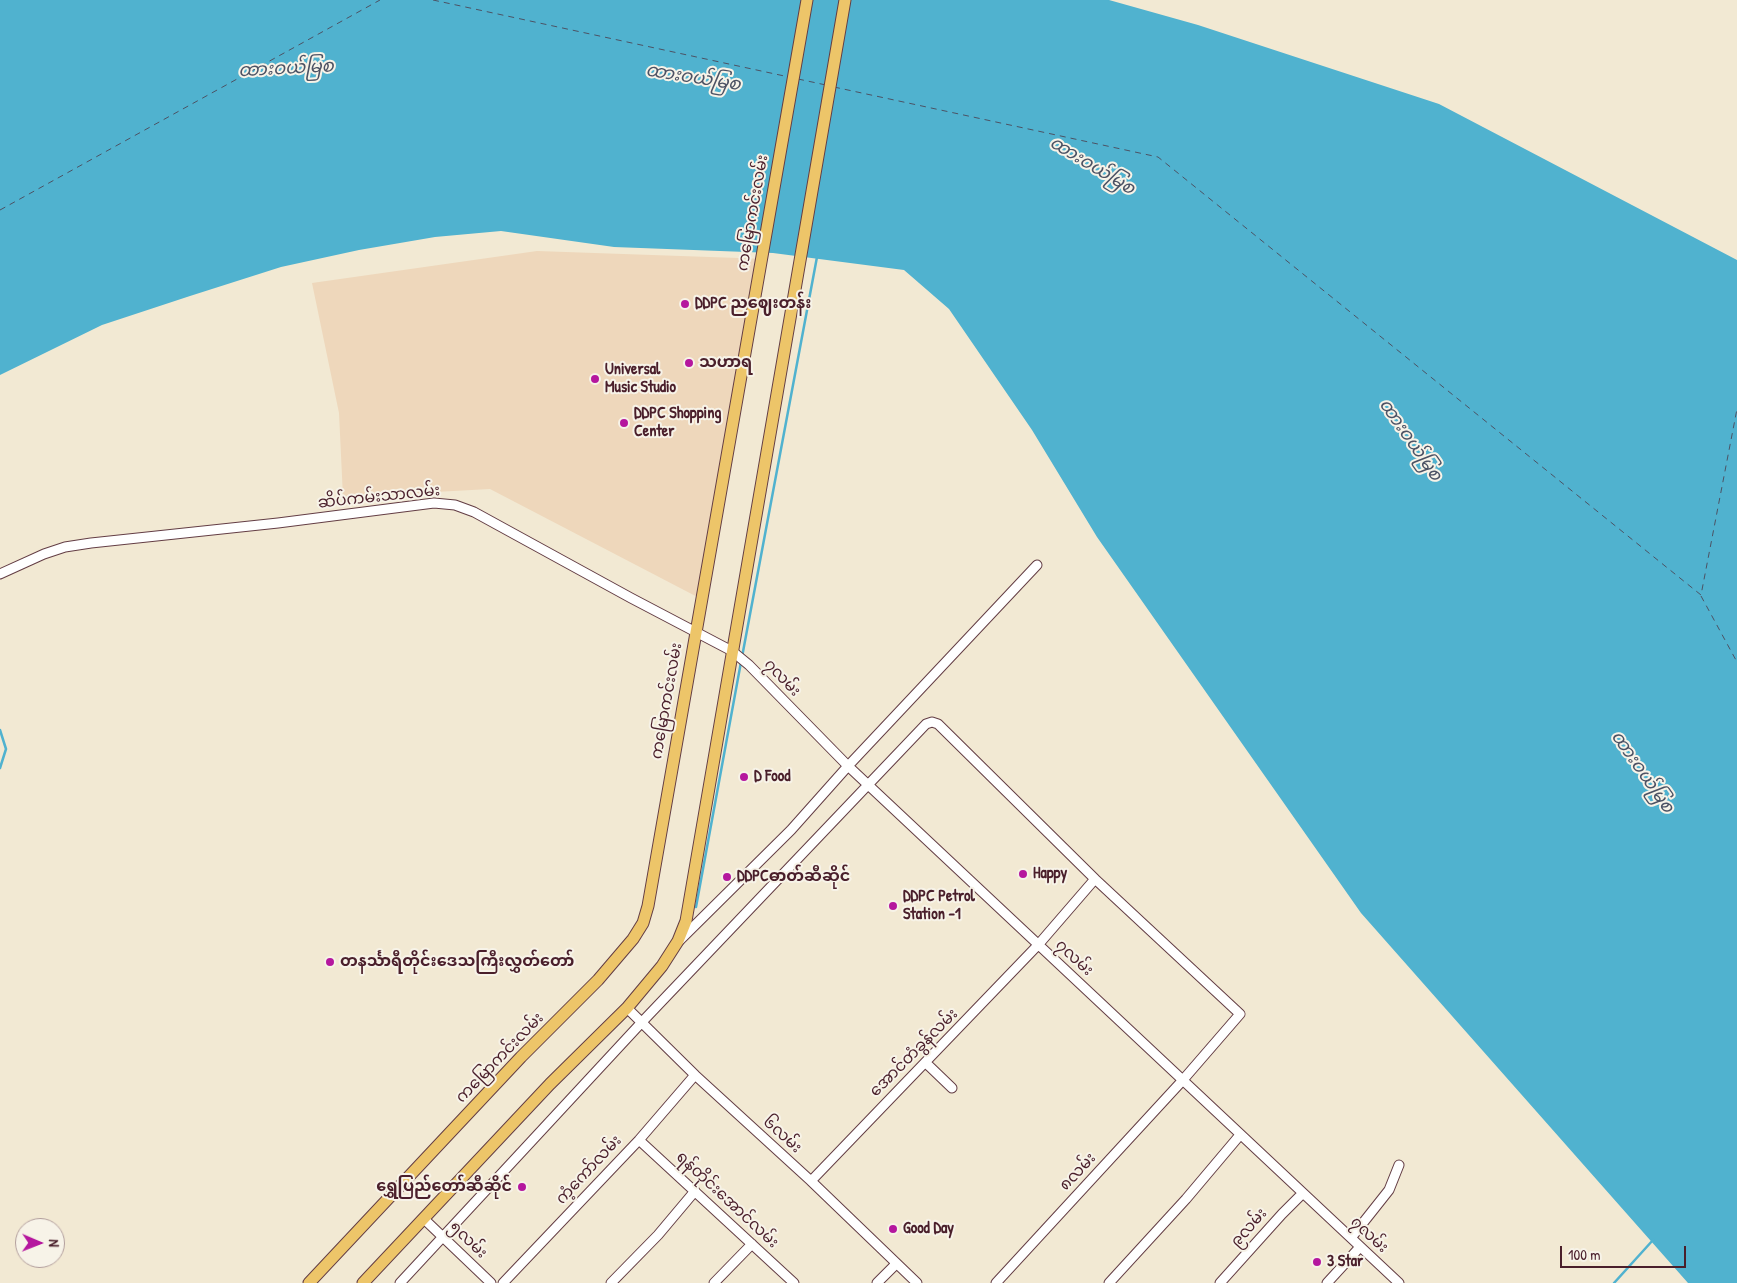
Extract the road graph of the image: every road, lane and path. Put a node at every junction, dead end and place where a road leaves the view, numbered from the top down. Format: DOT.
graph roads {
  1 [pos="808,0"];
  2 [pos="845,0"];
  3 [pos="1037,565"];
  4 [pos="0,574"];
  5 [pos="696,632"];
  6 [pos="732,651"];
  7 [pos="848,766"];
  8 [pos="868,785"];
  9 [pos="1095,879"];
  10 [pos="678,942"];
  11 [pos="1038,945"];
  12 [pos="627,1008"];
  13 [pos="642,1022"];
  14 [pos="926,1063"];
  15 [pos="695,1075"];
  16 [pos="1182,1081"];
  17 [pos="952,1088"];
  18 [pos="1240,1135"];
  19 [pos="639,1140"];
  20 [pos="1399,1165"];
  21 [pos="811,1181"];
  22 [pos="695,1191"];
  23 [pos="1302,1194"];
  24 [pos="424,1219"];
  25 [pos="443,1237"];
  26 [pos="1351,1238"];
  27 [pos="752,1244"];
  28 [pos="1360,1247"];
  29 [pos="896,1264"];
  30 [pos="309,1283"];
  31 [pos="363,1283"];
  32 [pos="400,1283"];
  33 [pos="491,1283"];
  34 [pos="503,1283"];
  35 [pos="611,1283"];
  36 [pos="714,1283"];
  37 [pos="794,1283"];
  38 [pos="877,1283"];
  39 [pos="918,1283"];
  40 [pos="996,1283"];
  41 [pos="1109,1283"];
  42 [pos="1220,1283"];
  43 [pos="1326,1283"];
  44 [pos="1399,1283"];
  1 -- 5 [label="main road, ကမြောကင်းလမ်း"];
  2 -- 6 [label="main road"];
  3 -- 7 [label="street"];
  4 -- 5 [label="street, ဆိပ်ကမ်းသာလမ်း"];
  5 -- 6 [label="street, ဆိပ်ကမ်းသာလမ်း"];
  5 -- 30 [label="main road, ကမြောကင်းလမ်း"];
  6 -- 7 [label="street, ၇လမ်း"];
  6 -- 10 [label="main road"];
  7 -- 8 [label="street, ၇လမ်း"];
  7 -- 10 [label="street"];
  8 -- 9 [label="street"];
  8 -- 11 [label="street, ၇လမ်း"];
  8 -- 13 [label="street"];
  9 -- 11 [label="street, အောင်တံခွန်လမ်း"];
  9 -- 16 [label="street, ၈လမ်း"];
  10 -- 12 [label="main road"];
  11 -- 14 [label="street, အောင်တံခွန်လမ်း"];
  11 -- 16 [label="street, ၇လမ်း"];
  12 -- 13 [label="street, ၆လမ်း"];
  12 -- 24 [label="main road"];
  13 -- 15 [label="street, ၆လမ်း"];
  13 -- 25 [label="street"];
  14 -- 17 [label="street"];
  14 -- 21 [label="street, အောင်တံခွန်လမ်း"];
  15 -- 19 [label="street, ကံ့ကော်လမ်း"];
  15 -- 21 [label="street, ၆လမ်း"];
  16 -- 18 [label="street, ၇လမ်း"];
  16 -- 40 [label="street, ၈လမ်း"];
  18 -- 23 [label="street, ၇လမ်း"];
  18 -- 41 [label="street"];
  19 -- 22 [label="street, ရန်တိုင်းအောင်လမ်း"];
  19 -- 34 [label="street, ကံ့ကော်လမ်း"];
  20 -- 26 [label="street"];
  21 -- 29 [label="street, ၆လမ်း"];
  22 -- 27 [label="street, ရန်တိုင်းအောင်လမ်း"];
  22 -- 35 [label="street"];
  23 -- 26 [label="street, ၇လမ်း"];
  23 -- 42 [label="street, ၉လမ်း"];
  24 -- 25 [label="street, ၅လမ်း"];
  24 -- 31 [label="main road"];
  25 -- 32 [label="street"];
  25 -- 33 [label="street, ၅လမ်း"];
  26 -- 28 [label="street, ၇လမ်း"];
  27 -- 36 [label="street"];
  27 -- 37 [label="street, ရန်တိုင်းအောင်လမ်း"];
  28 -- 43 [label="street"];
  28 -- 44 [label="street, ၇လမ်း"];
  29 -- 38 [label="street"];
  29 -- 39 [label="street, ၆လမ်း"];
}
